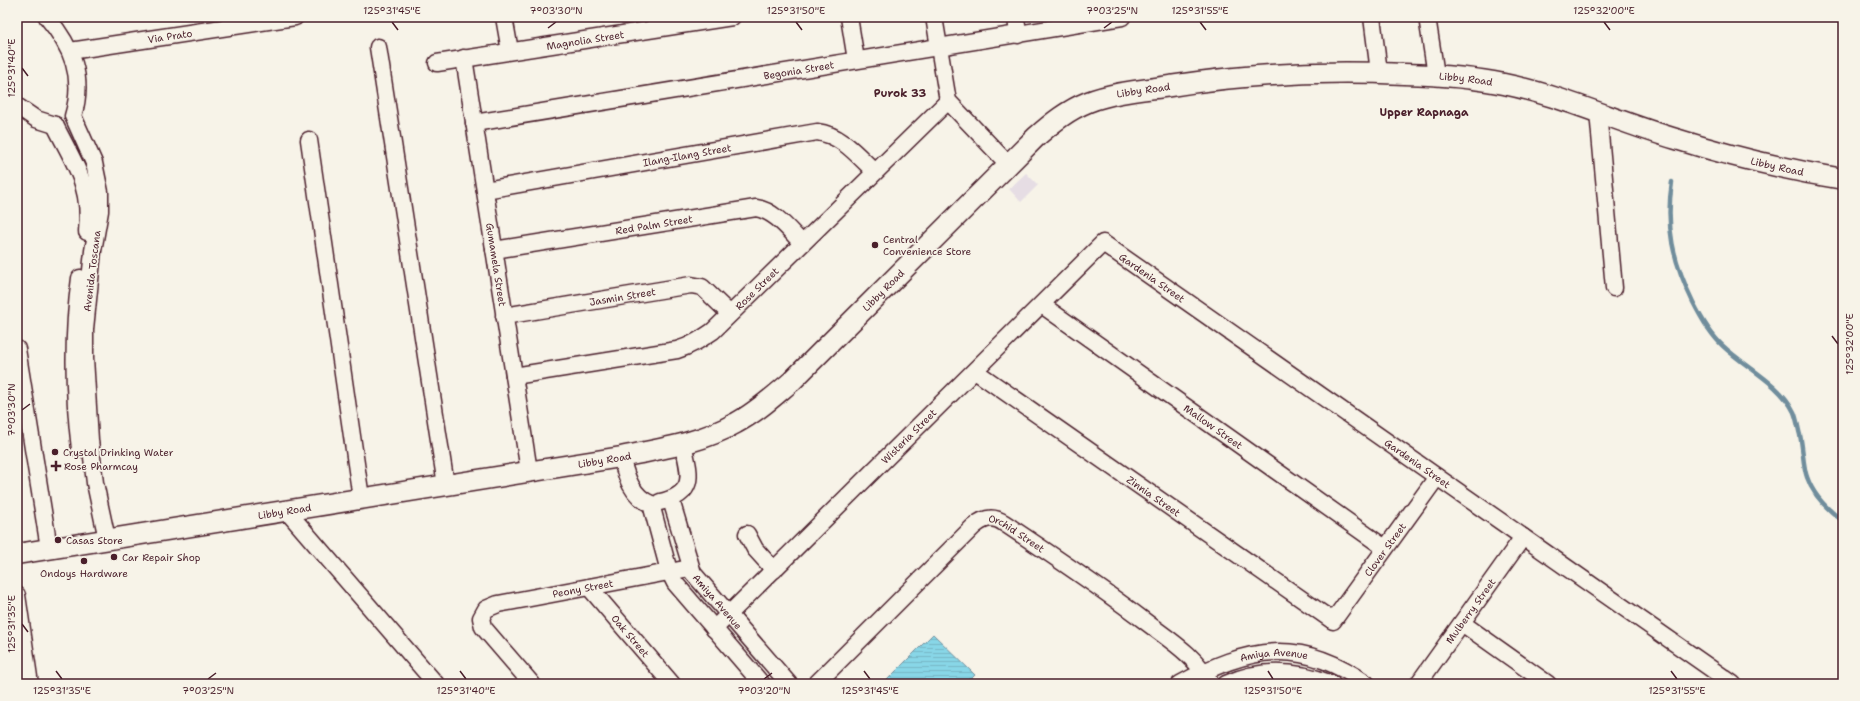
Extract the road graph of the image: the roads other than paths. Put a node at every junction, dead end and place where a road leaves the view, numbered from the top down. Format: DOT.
graph roads {
  1 [pos="47,17"];
  2 [pos="295,17"];
  3 [pos="504,17"];
  4 [pos="732,17"];
  5 [pos="849,17"];
  6 [pos="934,17"];
  7 [pos="1016,17"];
  8 [pos="1122,17"];
  9 [pos="1372,17"];
  10 [pos="1427,17"];
  11 [pos="1018,35"];
  12 [pos="378,47"];
  13 [pos="939,48"];
  14 [pos="70,51"];
  15 [pos="510,51"];
  16 [pos="464,58"];
  17 [pos="856,60"];
  18 [pos="437,63"];
  19 [pos="1380,72"];
  20 [pos="1436,75"];
  21 [pos="948,101"];
  22 [pos="17,106"];
  23 [pos="1598,112"];
  24 [pos="73,116"];
  25 [pos="474,123"];
  26 [pos="55,125"];
  27 [pos="309,140"];
  28 [pos="94,163"];
  29 [pos="1008,164"];
  30 [pos="78,169"];
  31 [pos="875,172"];
  32 [pos="1843,179"];
  33 [pos="485,190"];
  34 [pos="802,243"];
  35 [pos="1103,243"];
  36 [pos="89,250"];
  37 [pos="494,250"];
  38 [pos="1614,288"];
  39 [pos="1042,305"];
  40 [pos="730,314"];
  41 [pos="504,316"];
  42 [pos="17,349"];
  43 [pos="975,371"];
  44 [pos="514,376"];
  45 [pos="683,444"];
  46 [pos="621,457"];
  47 [pos="529,471"];
  48 [pos="1437,477"];
  49 [pos="446,485"];
  50 [pos="361,498"];
  51 [pos="671,500"];
  52 [pos="650,504"];
  53 [pos="286,510"];
  54 [pos="748,534"];
  55 [pos="1523,537"];
  56 [pos="101,540"];
  57 [pos="49,548"];
  58 [pos="1386,548"];
  59 [pos="17,554"];
  60 [pos="690,568"];
  61 [pos="774,570"];
  62 [pos="669,572"];
  63 [pos="589,587"];
  64 [pos="17,595"];
  65 [pos="728,615"];
  66 [pos="1333,621"];
  67 [pos="1462,623"];
  68 [pos="714,629"];
  69 [pos="1208,678"];
  70 [pos="30,684"];
  71 [pos="436,684"];
  72 [pos="532,684"];
  73 [pos="672,684"];
  74 [pos="762,684"];
  75 [pos="789,684"];
  76 [pos="816,684"];
  77 [pos="1180,684"];
  78 [pos="1226,684"];
  79 [pos="1332,684"];
  80 [pos="1367,684"];
  81 [pos="1418,684"];
  82 [pos="1548,684"];
  83 [pos="1733,684"];
  1 -- 14 [label="street"];
  2 -- 14 [label="street, Via Prato"];
  3 -- 15 [label="street"];
  4 -- 15 [label="street, Magnolia Street"];
  5 -- 17 [label="street"];
  6 -- 13 [label="street"];
  7 -- 11 [label="street"];
  8 -- 11 [label="street, Begonia Street"];
  9 -- 19 [label="street"];
  10 -- 20 [label="street"];
  11 -- 13 [label="street, Begonia Street"];
  12 -- 49 [label="street"];
  13 -- 17 [label="street, Begonia Street"];
  13 -- 21 [label="street"];
  14 -- 24 [label="street"];
  15 -- 16 [label="street, Magnolia Street"];
  16 -- 18 [label="street, Magnolia Street"];
  16 -- 25 [label="street, Gumamela Street"];
  17 -- 25 [label="street, Begonia Street"];
  19 -- 20 [label="main road, Libby Road"];
  19 -- 29 [label="main road, Libby Road"];
  20 -- 23 [label="main road, Libby Road"];
  21 -- 29 [label="street"];
  21 -- 31 [label="street, Rose Street"];
  22 -- 26 [label="street"];
  23 -- 32 [label="main road, Libby Road"];
  23 -- 38 [label="street"];
  24 -- 26 [label="street"];
  24 -- 28 [label="street, Avenida Toscana"];
  25 -- 33 [label="street, Gumamela Street"];
  26 -- 30 [label="street, Avenida Toscana"];
  27 -- 50 [label="street"];
  28 -- 30 [label="street"];
  28 -- 36 [label="street, Avenida Toscana"];
  29 -- 45 [label="main road, Libby Road"];
  30 -- 36 [label="street, Avenida Toscana"];
  31 -- 33 [label="street, Ilang-Ilang Street"];
  31 -- 34 [label="street, Rose Street"];
  33 -- 37 [label="street, Gumamela Street"];
  34 -- 37 [label="street, Red Palm Street"];
  34 -- 40 [label="street, Rose Street"];
  35 -- 39 [label="street, Wisteria Street"];
  35 -- 48 [label="street, Gardenia Street"];
  36 -- 56 [label="street, Avenida Toscana"];
  37 -- 41 [label="street, Gumamela Street"];
  39 -- 43 [label="street, Wisteria Street"];
  39 -- 58 [label="street, Mallow Street"];
  40 -- 41 [label="street, Jasmin Street"];
  40 -- 44 [label="street, Rose Street"];
  41 -- 44 [label="street, Gumamela Street"];
  42 -- 57 [label="street"];
  43 -- 61 [label="street, Wisteria Street"];
  43 -- 66 [label="street, Zinnia Street"];
  44 -- 47 [label="street, Gumamela Street"];
  45 -- 46 [label="main road, Libby Road"];
  45 -- 51 [label="street"];
  46 -- 47 [label="main road, Libby Road"];
  46 -- 52 [label="street"];
  47 -- 49 [label="main road, Libby Road"];
  48 -- 55 [label="street, Gardenia Street"];
  48 -- 58 [label="street, Clover Street"];
  49 -- 50 [label="main road, Libby Road"];
  50 -- 53 [label="main road, Libby Road"];
  51 -- 52 [label="street"];
  51 -- 60 [label="street, Amiya Avenue"];
  52 -- 62 [label="street, Amiya Avenue"];
  53 -- 56 [label="main road, Libby Road"];
  53 -- 71 [label="street"];
  54 -- 61 [label="street"];
  55 -- 67 [label="street, Mulberry Street"];
  55 -- 83 [label="street, Gardenia Street"];
  56 -- 57 [label="main road, Libby Road"];
  57 -- 59 [label="main road, Libby Road"];
  58 -- 66 [label="street, Clover Street"];
  60 -- 62 [label="street, Peony Street"];
  60 -- 65 [label="street, Amiya Avenue"];
  61 -- 65 [label="street, Wisteria Street"];
  62 -- 63 [label="street, Peony Street"];
  62 -- 68 [label="street, Amiya Avenue"];
  63 -- 72 [label="street, Peony Street"];
  63 -- 73 [label="street, Oak Street"];
  64 -- 70 [label="street"];
  65 -- 68 [label="street, Wisteria Street"];
  65 -- 75 [label="street, Amiya Avenue"];
  67 -- 81 [label="street, Mulberry Street"];
  67 -- 82 [label="street"];
  68 -- 74 [label="street, Amiya Avenue"];
  69 -- 76 [label="street, Orchid Street"];
  69 -- 77 [label="street, Amiya Avenue"];
  69 -- 80 [label="street, Amiya Avenue"];
  78 -- 79 [label="street, Amiya Avenue"];
}
